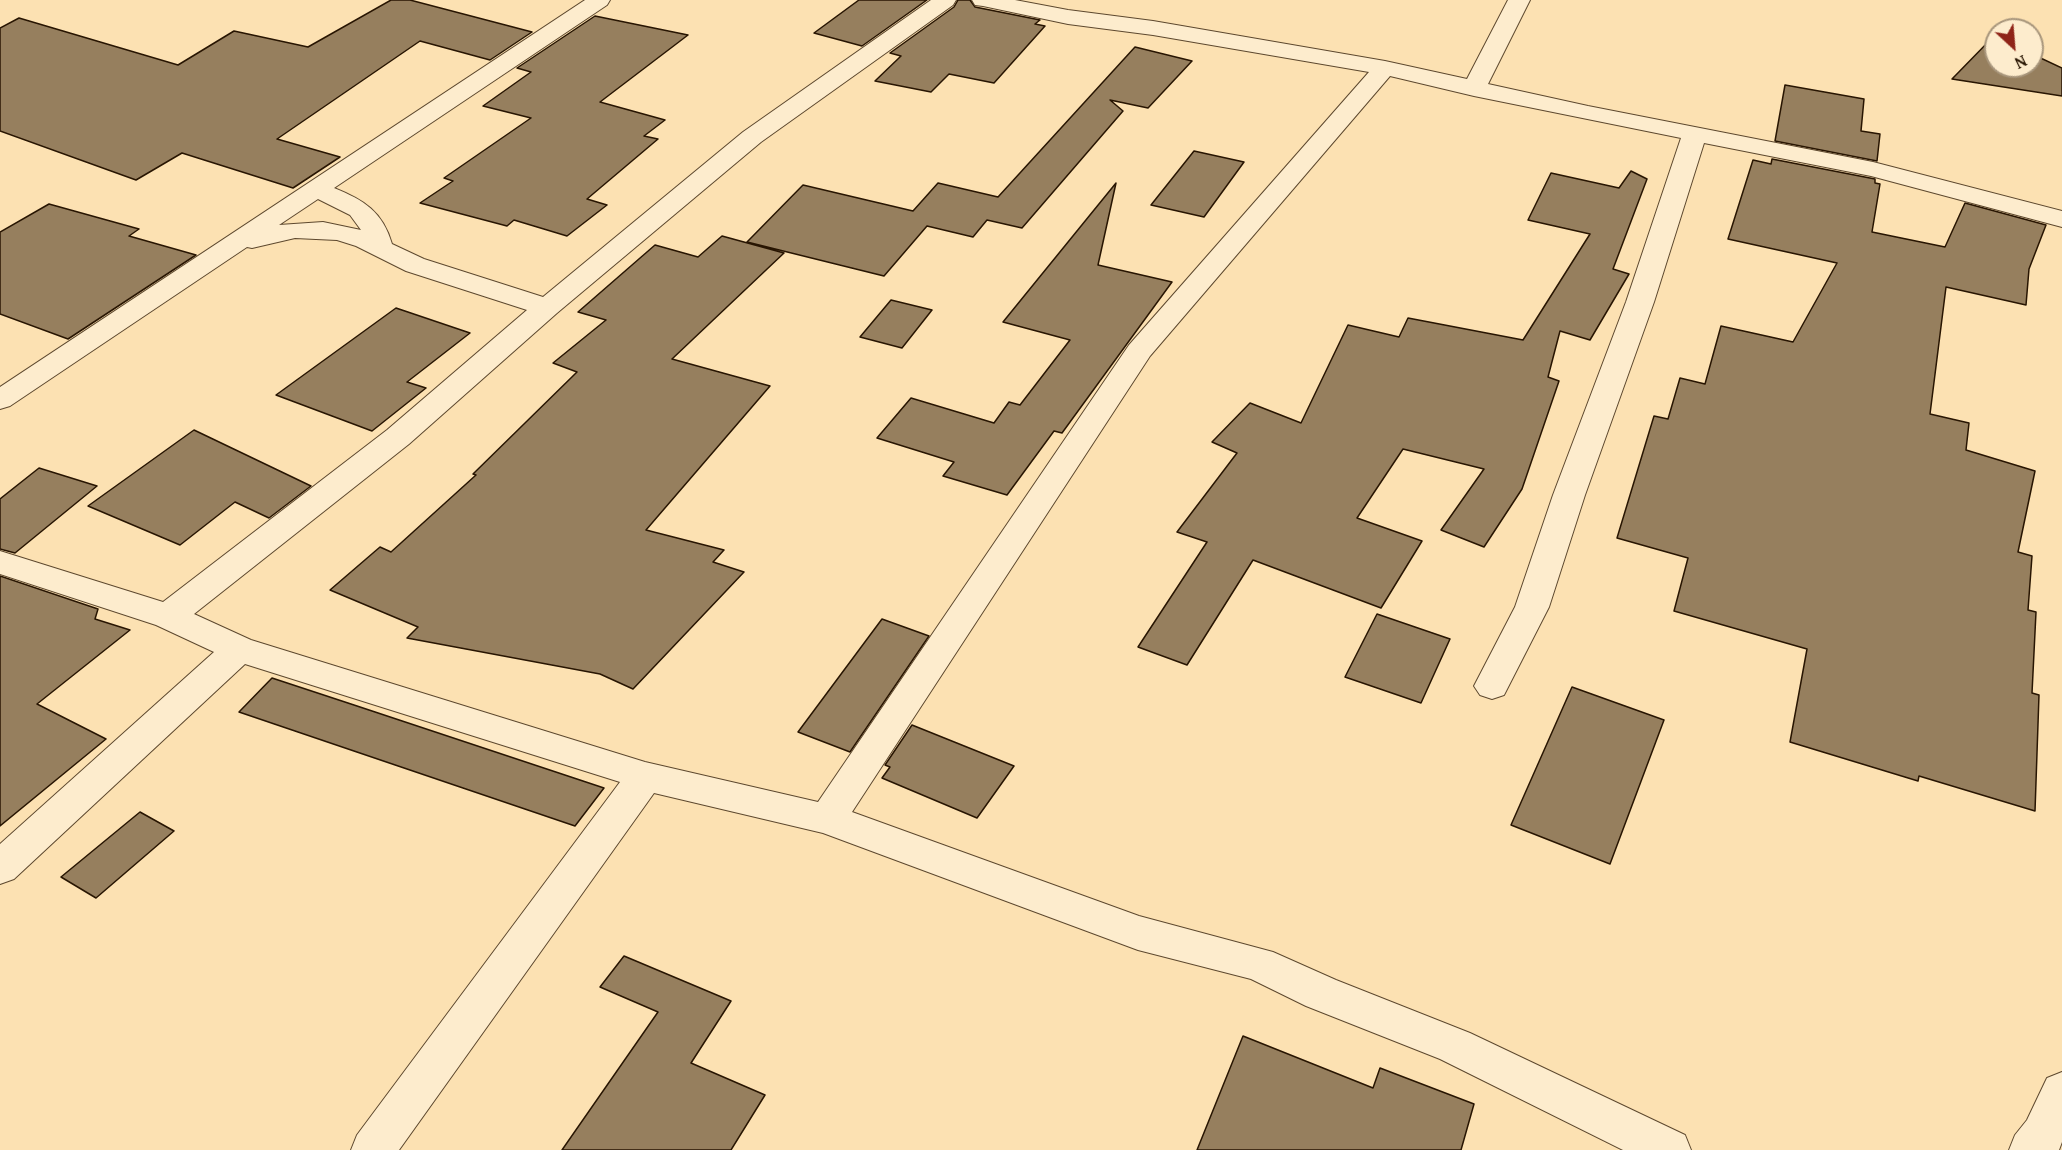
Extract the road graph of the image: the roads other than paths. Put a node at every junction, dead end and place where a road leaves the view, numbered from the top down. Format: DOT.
graph roads {
  1 [pos="599,0"];
  2 [pos="945,0"];
  3 [pos="983,0"];
  4 [pos="1519,0"];
  5 [pos="1075,8"];
  6 [pos="1385,68"];
  7 [pos="1474,89"];
  8 [pos="1694,135"];
  9 [pos="312,193"];
  10 [pos="2062,219"];
  11 [pos="380,247"];
  12 [pos="228,248"];
  13 [pos="548,307"];
  14 [pos="0,400"];
  15 [pos="0,562"];
  16 [pos="168,616"];
  17 [pos="239,649"];
  18 [pos="1492,686"];
  19 [pos="645,776"];
  20 [pos="827,819"];
  21 [pos="0,868"];
  22 [pos="2062,1092"];
  23 [pos="373,1150"];
  24 [pos="1669,1150"];
  25 [pos="2031,1150"];
  1 -- 9 [label="street"];
  2 -- 13 [label="street"];
  3 -- 5 [label="street"];
  4 -- 7 [label="street"];
  5 -- 6 [label="street"];
  6 -- 7 [label="street"];
  6 -- 20 [label="street"];
  7 -- 8 [label="street"];
  8 -- 10 [label="street"];
  8 -- 18 [label="street"];
  9 -- 11 [label="street"];
  9 -- 12 [label="street"];
  11 -- 12 [label="street"];
  11 -- 13 [label="street"];
  12 -- 14 [label="street"];
  13 -- 16 [label="street"];
  15 -- 16 [label="street"];
  16 -- 17 [label="street"];
  17 -- 19 [label="street"];
  17 -- 21 [label="street"];
  19 -- 20 [label="street"];
  19 -- 23 [label="street"];
  20 -- 24 [label="street"];
  22 -- 25 [label="street"];
}
